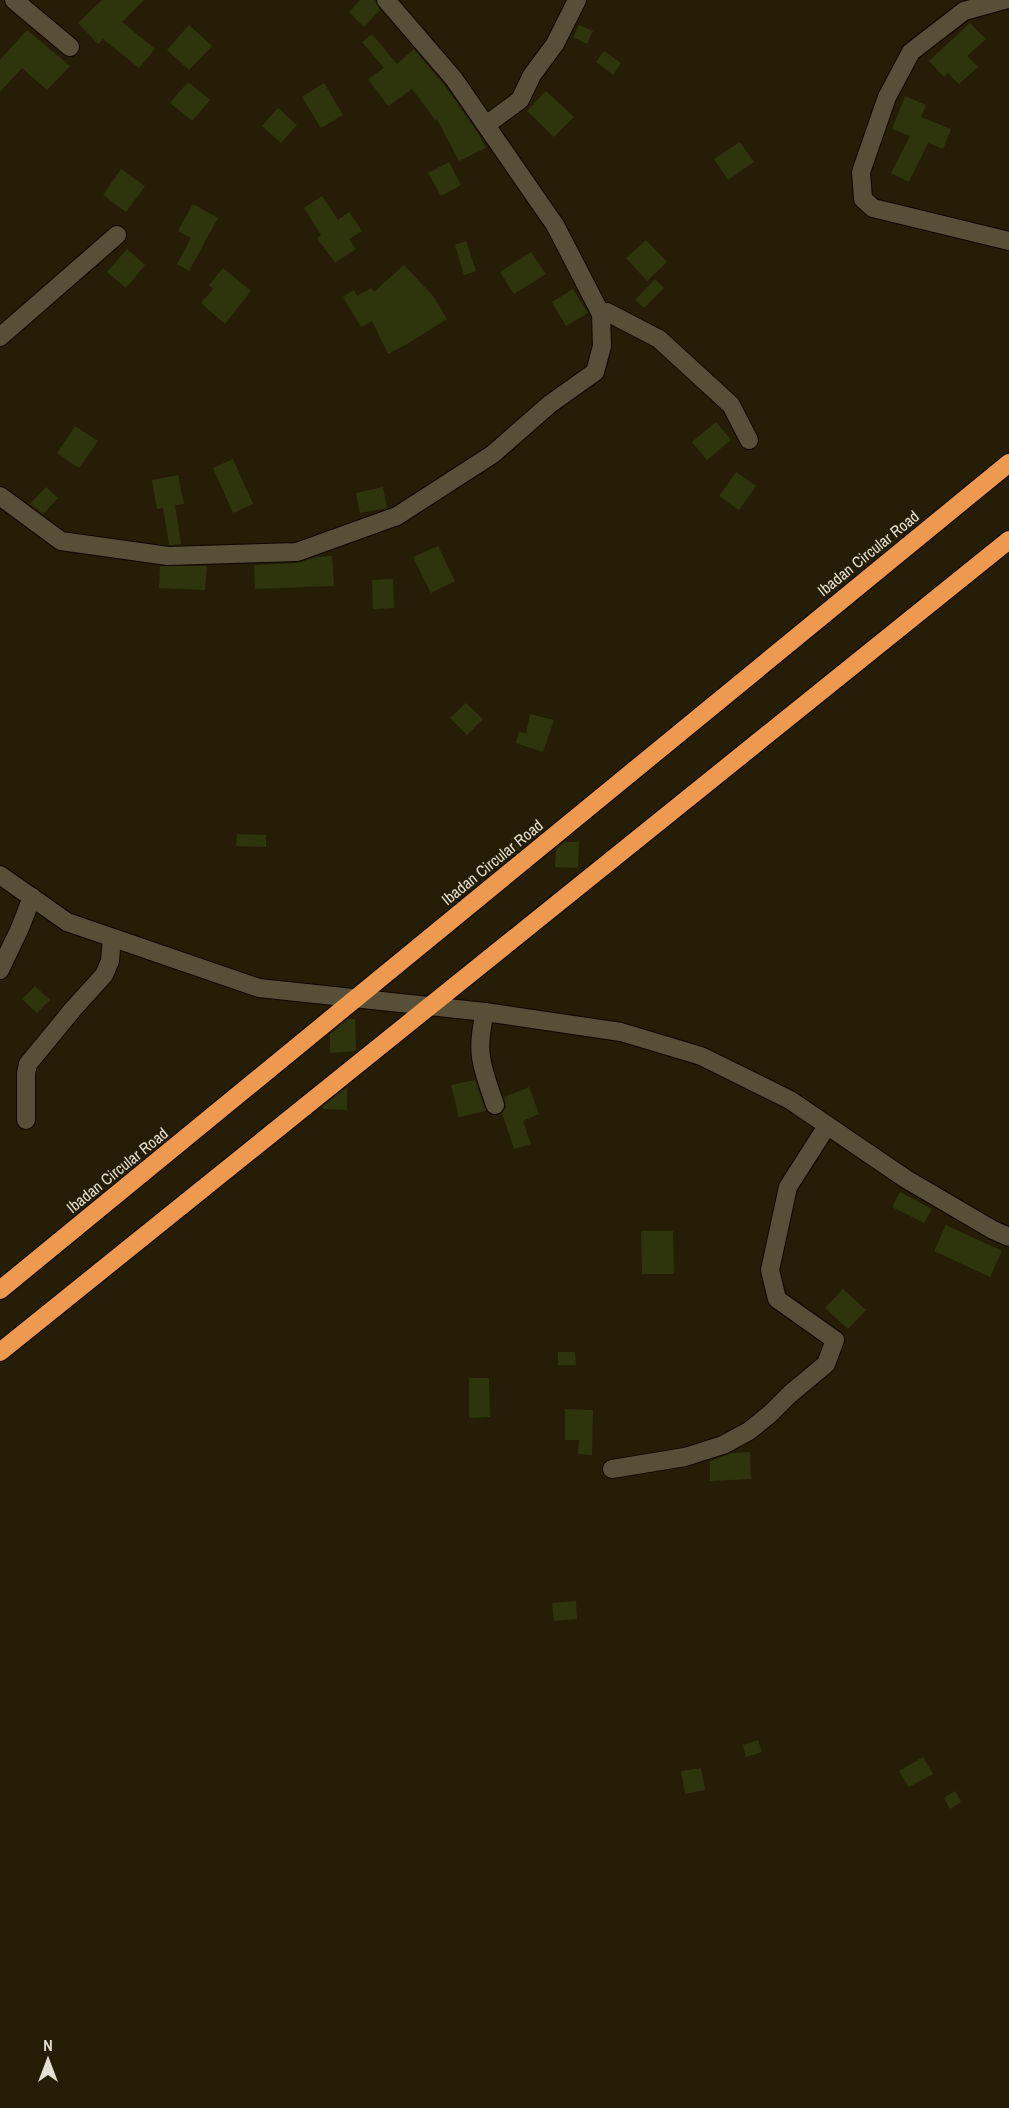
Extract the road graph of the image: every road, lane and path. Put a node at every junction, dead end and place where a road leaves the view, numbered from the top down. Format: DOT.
graph roads {
  1 [pos="14,0"];
  2 [pos="386,0"];
  3 [pos="577,0"];
  4 [pos="1004,0"];
  5 [pos="70,47"];
  6 [pos="486,125"];
  7 [pos="117,235"];
  8 [pos="1009,241"];
  9 [pos="601,314"];
  10 [pos="0,337"];
  11 [pos="749,440"];
  12 [pos="1009,463"];
  13 [pos="0,496"];
  14 [pos="1009,540"];
  15 [pos="0,875"];
  16 [pos="32,897"];
  17 [pos="112,938"];
  18 [pos="0,970"];
  19 [pos="485,1012"];
  20 [pos="495,1105"];
  21 [pos="26,1120"];
  22 [pos="827,1125"];
  23 [pos="1009,1238"];
  24 [pos="0,1290"];
  25 [pos="0,1352"];
  26 [pos="612,1469"];
  1 -- 5 [label="street"];
  2 -- 6 [label="street"];
  3 -- 6 [label="street"];
  4 -- 8 [label="street"];
  6 -- 9 [label="street"];
  7 -- 10 [label="street"];
  9 -- 11 [label="street"];
  9 -- 13 [label="street"];
  12 -- 24 [label="highway, Ibadan Circular Road"];
  14 -- 25 [label="highway"];
  15 -- 16 [label="street"];
  16 -- 17 [label="street"];
  16 -- 18 [label="street"];
  17 -- 19 [label="street"];
  17 -- 21 [label="street"];
  19 -- 20 [label="street"];
  19 -- 22 [label="street"];
  22 -- 23 [label="street"];
  22 -- 26 [label="street"];
}
